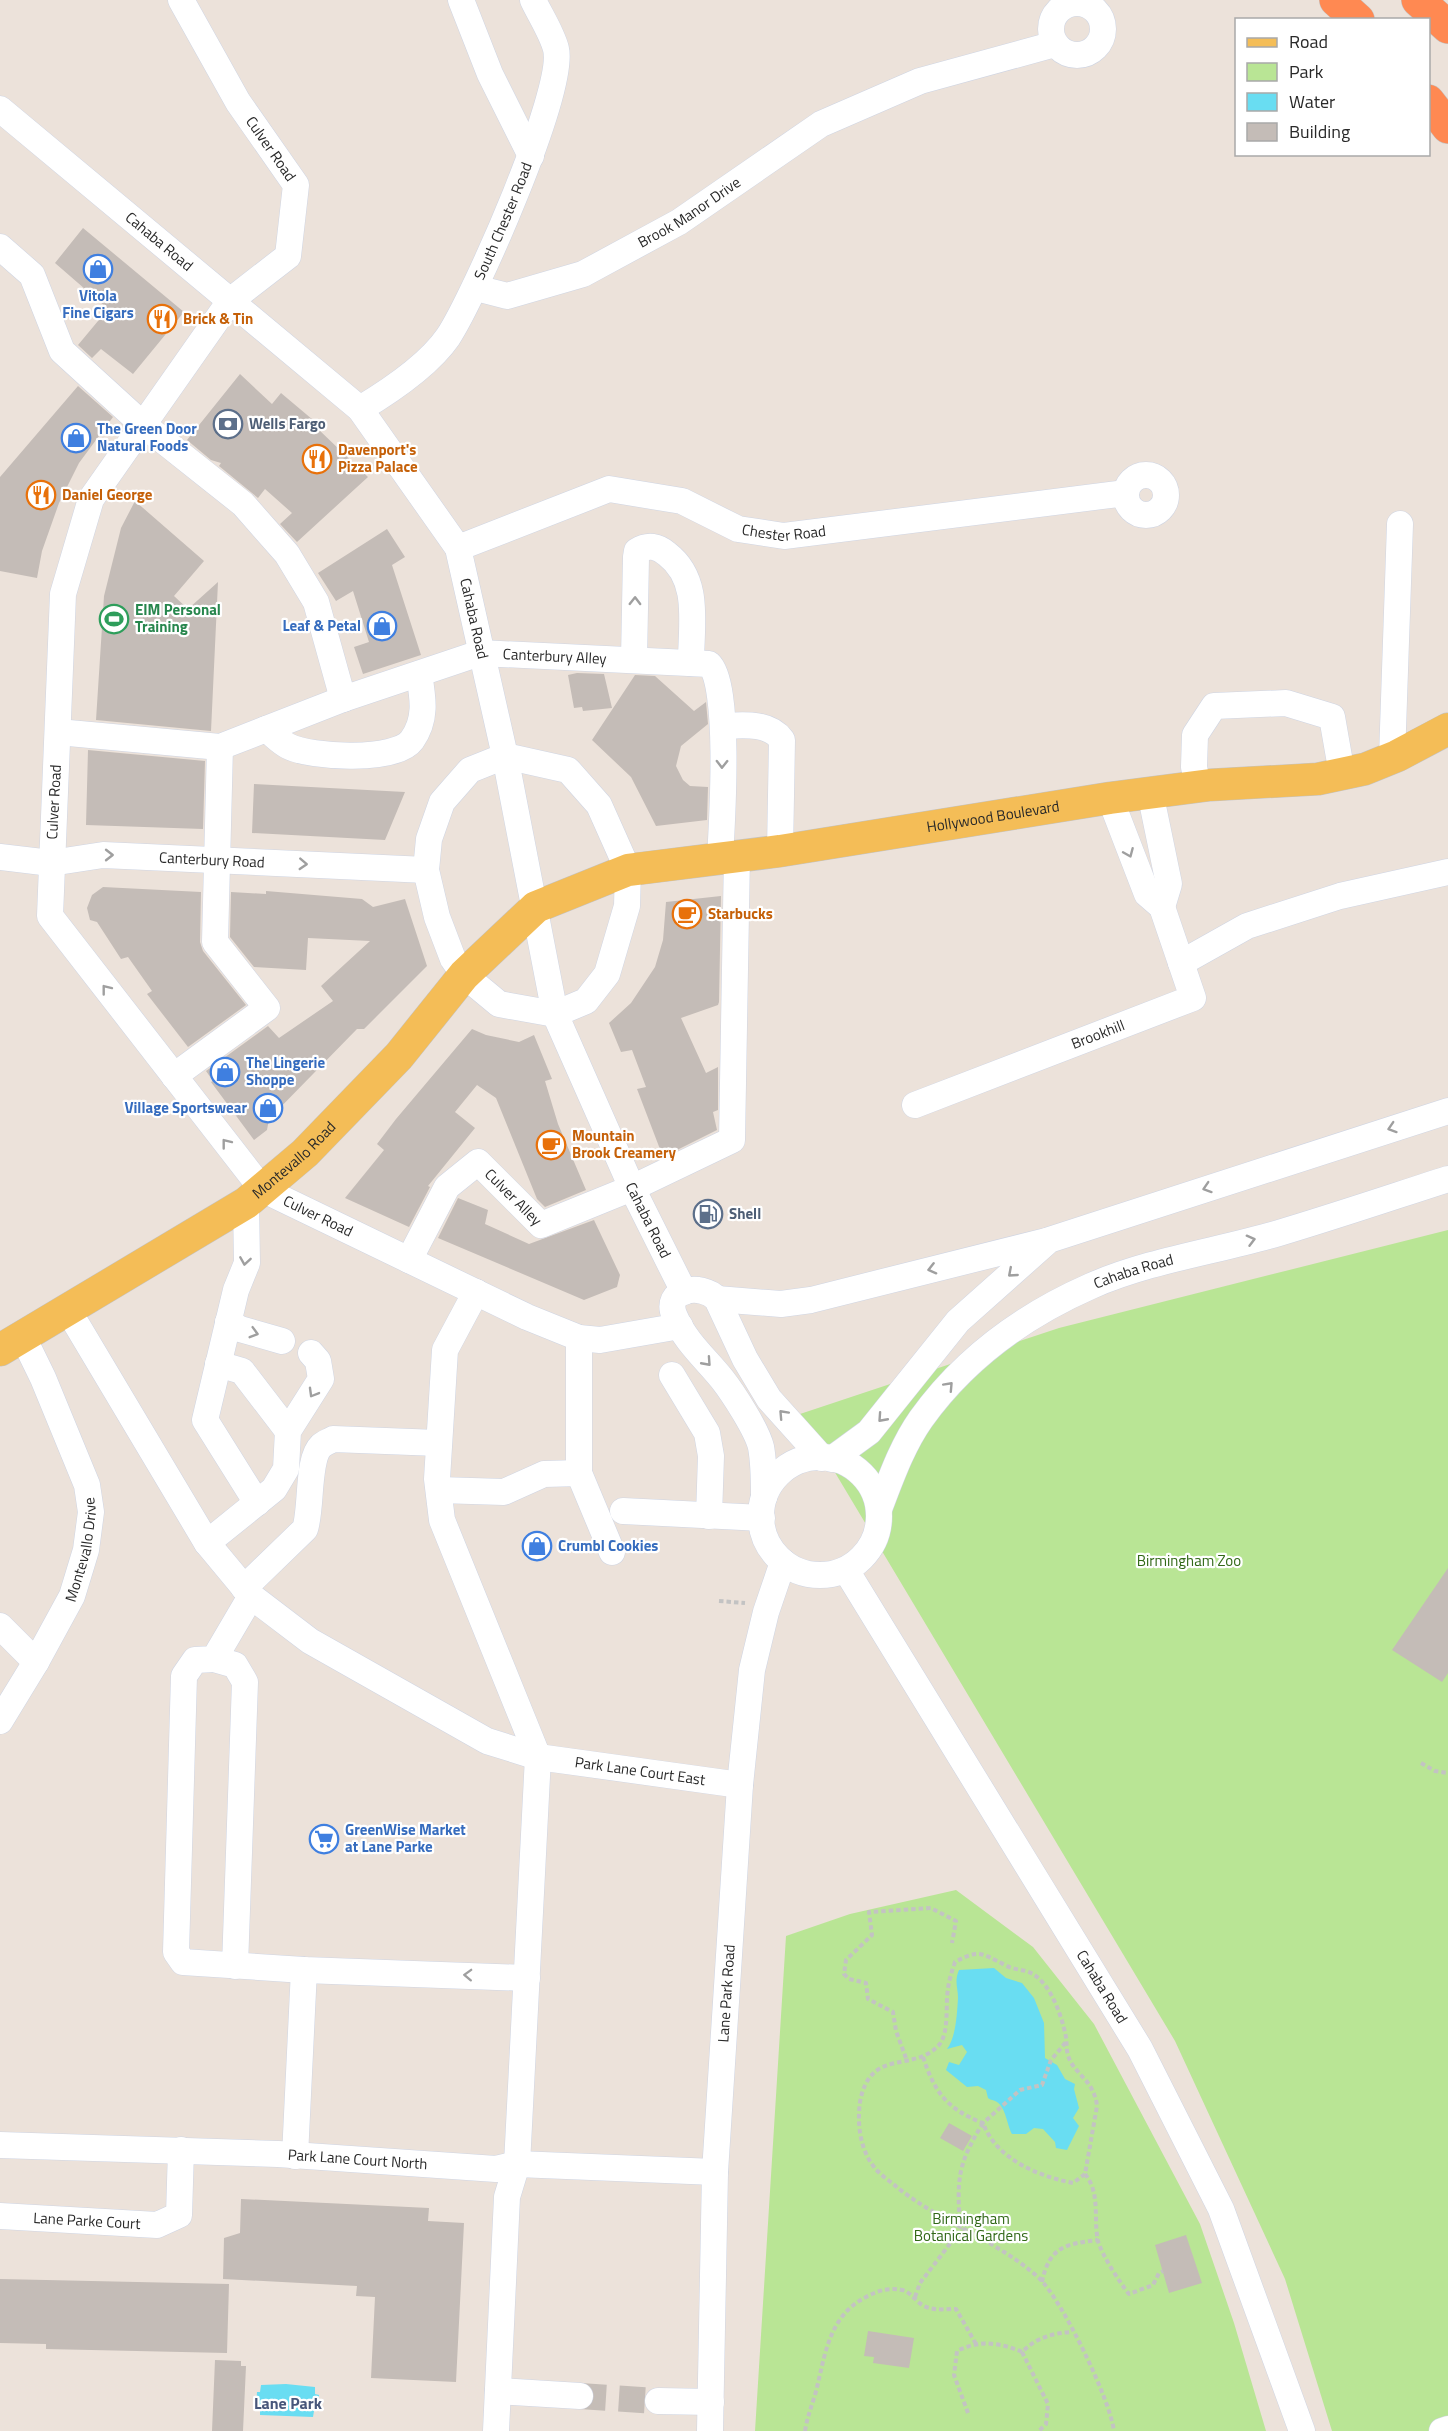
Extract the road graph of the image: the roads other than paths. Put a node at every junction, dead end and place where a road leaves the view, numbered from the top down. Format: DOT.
graph roads {
  1 [pos="181,0"];
  2 [pos="461,0"];
  3 [pos="532,0"];
  4 [pos="1336,0"];
  5 [pos="1418,0"];
  6 [pos="1443,0"];
  7 [pos="1448,3"];
  8 [pos="1356,18"];
  9 [pos="1448,27"];
  10 [pos="1054,44"];
  11 [pos="1430,83"];
  12 [pos="1448,98"];
  13 [pos="1430,104"];
  14 [pos="0,109"];
  15 [pos="1448,127"];
  16 [pos="531,156"];
  17 [pos="0,247"];
  18 [pos="476,288"];
  19 [pos="230,301"];
  20 [pos="360,409"];
  21 [pos="141,423"];
  22 [pos="1126,493"];
  23 [pos="1400,524"];
  24 [pos="458,548"];
  25 [pos="480,653"];
  26 [pos="634,659"];
  27 [pos="691,663"];
  28 [pos="419,674"];
  29 [pos="343,699"];
  30 [pos="723,726"];
  31 [pos="266,729"];
  32 [pos="1448,729"];
  33 [pos="58,732"];
  34 [pos="220,747"];
  35 [pos="505,756"];
  36 [pos="1392,759"];
  37 [pos="1342,774"];
  38 [pos="1198,787"];
  39 [pos="1150,792"];
  40 [pos="1110,798"];
  41 [pos="780,851"];
  42 [pos="0,856"];
  43 [pos="729,856"];
  44 [pos="217,860"];
  45 [pos="51,863"];
  46 [pos="426,870"];
  47 [pos="628,870"];
  48 [pos="1448,872"];
  49 [pos="536,907"];
  50 [pos="1162,907"];
  51 [pos="1181,963"];
  52 [pos="464,975"];
  53 [pos="555,1014"];
  54 [pos="174,1076"];
  55 [pos="915,1105"];
  56 [pos="1448,1110"];
  57 [pos="1448,1179"];
  58 [pos="632,1188"];
  59 [pos="254,1196"];
  60 [pos="1049,1240"];
  61 [pos="409,1260"];
  62 [pos="476,1292"];
  63 [pos="684,1292"];
  64 [pos="717,1299"];
  65 [pos="68,1310"];
  66 [pos="228,1322"];
  67 [pos="680,1326"];
  68 [pos="579,1338"];
  69 [pos="282,1341"];
  70 [pos="11,1343"];
  71 [pos="311,1353"];
  72 [pos="218,1364"];
  73 [pos="672,1375"];
  74 [pos="288,1431"];
  75 [pos="438,1443"];
  76 [pos="827,1458"];
  77 [pos="579,1473"];
  78 [pos="439,1490"];
  79 [pos="256,1503"];
  80 [pos="763,1508"];
  81 [pos="879,1509"];
  82 [pos="623,1511"];
  83 [pos="709,1516"];
  84 [pos="207,1543"];
  85 [pos="612,1552"];
  86 [pos="783,1562"];
  87 [pos="846,1570"];
  88 [pos="248,1592"];
  89 [pos="0,1626"];
  90 [pos="213,1659"];
  91 [pos="36,1662"];
  92 [pos="0,1720"];
  93 [pos="538,1756"];
  94 [pos="740,1785"];
  95 [pos="235,1966"];
  96 [pos="304,1970"];
  97 [pos="527,1978"];
  98 [pos="0,2145"];
  99 [pos="181,2150"];
  100 [pos="295,2156"];
  101 [pos="517,2164"];
  102 [pos="715,2172"];
  103 [pos="0,2216"];
  104 [pos="498,2391"];
  105 [pos="580,2396"];
  106 [pos="658,2401"];
  107 [pos="711,2402"];
  108 [pos="1448,2429"];
  109 [pos="496,2431"];
  110 [pos="710,2431"];
  111 [pos="1302,2431"];
  112 [pos="1442,2431"];
  1 -- 19 [label="street, Culver Road"];
  2 -- 16 [label="street"];
  3 -- 16 [label="street, South Chester Road"];
  4 -- 8 [label="highway"];
  5 -- 9 [label="highway"];
  6 -- 7 [label="highway"];
  10 -- 18 [label="street, Brook Manor Drive"];
  11 -- 12 [label="highway"];
  13 -- 15 [label="highway"];
  14 -- 19 [label="street, Cahaba Road"];
  16 -- 18 [label="street, South Chester Road"];
  17 -- 21 [label="street"];
  18 -- 20 [label="street"];
  19 -- 20 [label="street, Cahaba Road"];
  19 -- 21 [label="street, Culver Road"];
  20 -- 24 [label="street, Cahaba Road"];
  21 -- 29 [label="street"];
  21 -- 33 [label="street, Culver Road"];
  22 -- 24 [label="street, Chester Road"];
  23 -- 36 [label="street"];
  24 -- 25 [label="street, Cahaba Road"];
  25 -- 26 [label="street, Canterbury Alley"];
  25 -- 28 [label="street, Canterbury Alley"];
  25 -- 35 [label="street, Cahaba Road"];
  26 -- 27 [label="street, Canterbury Alley"];
  26 -- 27 [label="street, one-way"];
  27 -- 30 [label="street, Canterbury Alley"];
  28 -- 29 [label="street, Canterbury Alley"];
  28 -- 31 [label="street"];
  29 -- 31 [label="street, Canterbury Alley"];
  30 -- 41 [label="street"];
  30 -- 43 [label="street, Canterbury Alley, one-way"];
  31 -- 34 [label="street, Canterbury Alley"];
  32 -- 36 [label="main road, Hollywood Boulevard"];
  33 -- 34 [label="street"];
  33 -- 45 [label="street, Culver Road"];
  34 -- 44 [label="street"];
  35 -- 46 [label="street"];
  35 -- 47 [label="street"];
  35 -- 49 [label="street, Cahaba Road"];
  36 -- 37 [label="main road, Hollywood Boulevard"];
  37 -- 38 [label="main road, Hollywood Boulevard"];
  37 -- 38 [label="street"];
  38 -- 39 [label="main road, Hollywood Boulevard"];
  39 -- 40 [label="main road, Hollywood Boulevard"];
  39 -- 50 [label="street"];
  40 -- 41 [label="main road, Hollywood Boulevard"];
  40 -- 50 [label="street, Brookhill, one-way"];
  41 -- 43 [label="main road, Hollywood Boulevard"];
  42 -- 45 [label="street, Canterbury Road"];
  43 -- 47 [label="main road, Hollywood Boulevard"];
  43 -- 58 [label="street, Canterbury Alley"];
  45 -- 44 [label="street, Canterbury Road, one-way"];
  44 -- 46 [label="street, Canterbury Road, one-way"];
  44 -- 54 [label="street"];
  54 -- 45 [label="street, Culver Road, one-way"];
  46 -- 52 [label="street"];
  47 -- 49 [label="main road, Hollywood Boulevard"];
  47 -- 53 [label="street"];
  48 -- 51 [label="street"];
  49 -- 52 [label="main road, Montevallo Road"];
  49 -- 53 [label="street, Cahaba Road"];
  50 -- 51 [label="street, Brookhill"];
  51 -- 55 [label="street, Brookhill"];
  52 -- 53 [label="street"];
  52 -- 59 [label="main road, Montevallo Road"];
  53 -- 58 [label="street, Cahaba Road"];
  59 -- 54 [label="street, Culver Road, one-way"];
  56 -- 60 [label="street, one-way"];
  81 -- 57 [label="street, Cahaba Road, one-way"];
  58 -- 61 [label="street, Culver Alley"];
  58 -- 63 [label="street, Cahaba Road"];
  59 -- 61 [label="street, Culver Road"];
  59 -- 65 [label="main road, Montevallo Road"];
  59 -- 66 [label="street, one-way"];
  60 -- 64 [label="street, one-way"];
  60 -- 76 [label="street, one-way"];
  61 -- 62 [label="street, Culver Road"];
  62 -- 68 [label="street, Culver Road"];
  62 -- 75 [label="street"];
  63 -- 64 [label="street"];
  63 -- 67 [label="street"];
  76 -- 64 [label="street, one-way"];
  65 -- 70 [label="main road, Montevallo Road"];
  65 -- 84 [label="street, Park Lane Court East"];
  66 -- 69 [label="street, one-way"];
  66 -- 72 [label="street"];
  67 -- 68 [label="street, Culver Road"];
  67 -- 80 [label="street, one-way"];
  68 -- 77 [label="street"];
  70 -- 91 [label="street, Montevallo Drive"];
  71 -- 74 [label="street, one-way"];
  72 -- 74 [label="street"];
  72 -- 79 [label="street"];
  73 -- 83 [label="street"];
  74 -- 79 [label="street"];
  75 -- 78 [label="street"];
  75 -- 88 [label="street"];
  76 -- 80 [label="street"];
  76 -- 81 [label="street"];
  77 -- 78 [label="street"];
  77 -- 85 [label="street"];
  78 -- 93 [label="street"];
  79 -- 84 [label="street"];
  80 -- 83 [label="street"];
  80 -- 86 [label="street"];
  81 -- 87 [label="street, Cahaba Road"];
  82 -- 83 [label="street"];
  84 -- 88 [label="street, Park Lane Court East"];
  86 -- 87 [label="street"];
  86 -- 94 [label="street, Lane Park Road"];
  87 -- 111 [label="street, Cahaba Road"];
  88 -- 90 [label="street"];
  88 -- 93 [label="street, Park Lane Court East"];
  89 -- 91 [label="street"];
  90 -- 95 [label="street"];
  90 -- 95 [label="street"];
  91 -- 92 [label="street, Montevallo Drive"];
  93 -- 94 [label="street, Park Lane Court East"];
  93 -- 97 [label="street"];
  94 -- 102 [label="street, Lane Park Road"];
  95 -- 96 [label="street"];
  97 -- 96 [label="street, one-way"];
  96 -- 100 [label="street"];
  97 -- 101 [label="street"];
  98 -- 99 [label="street, Park Lane Court North"];
  99 -- 100 [label="street, Park Lane Court North"];
  99 -- 103 [label="street, Lane Parke Court"];
  100 -- 101 [label="street, Park Lane Court North"];
  101 -- 102 [label="street, Park Lane Court North"];
  101 -- 104 [label="street"];
  102 -- 107 [label="street, Lane Park Road"];
  104 -- 105 [label="street"];
  104 -- 109 [label="street"];
  106 -- 107 [label="street"];
  107 -- 110 [label="street, Lane Park Road"];
  108 -- 112 [label="street"];
}
